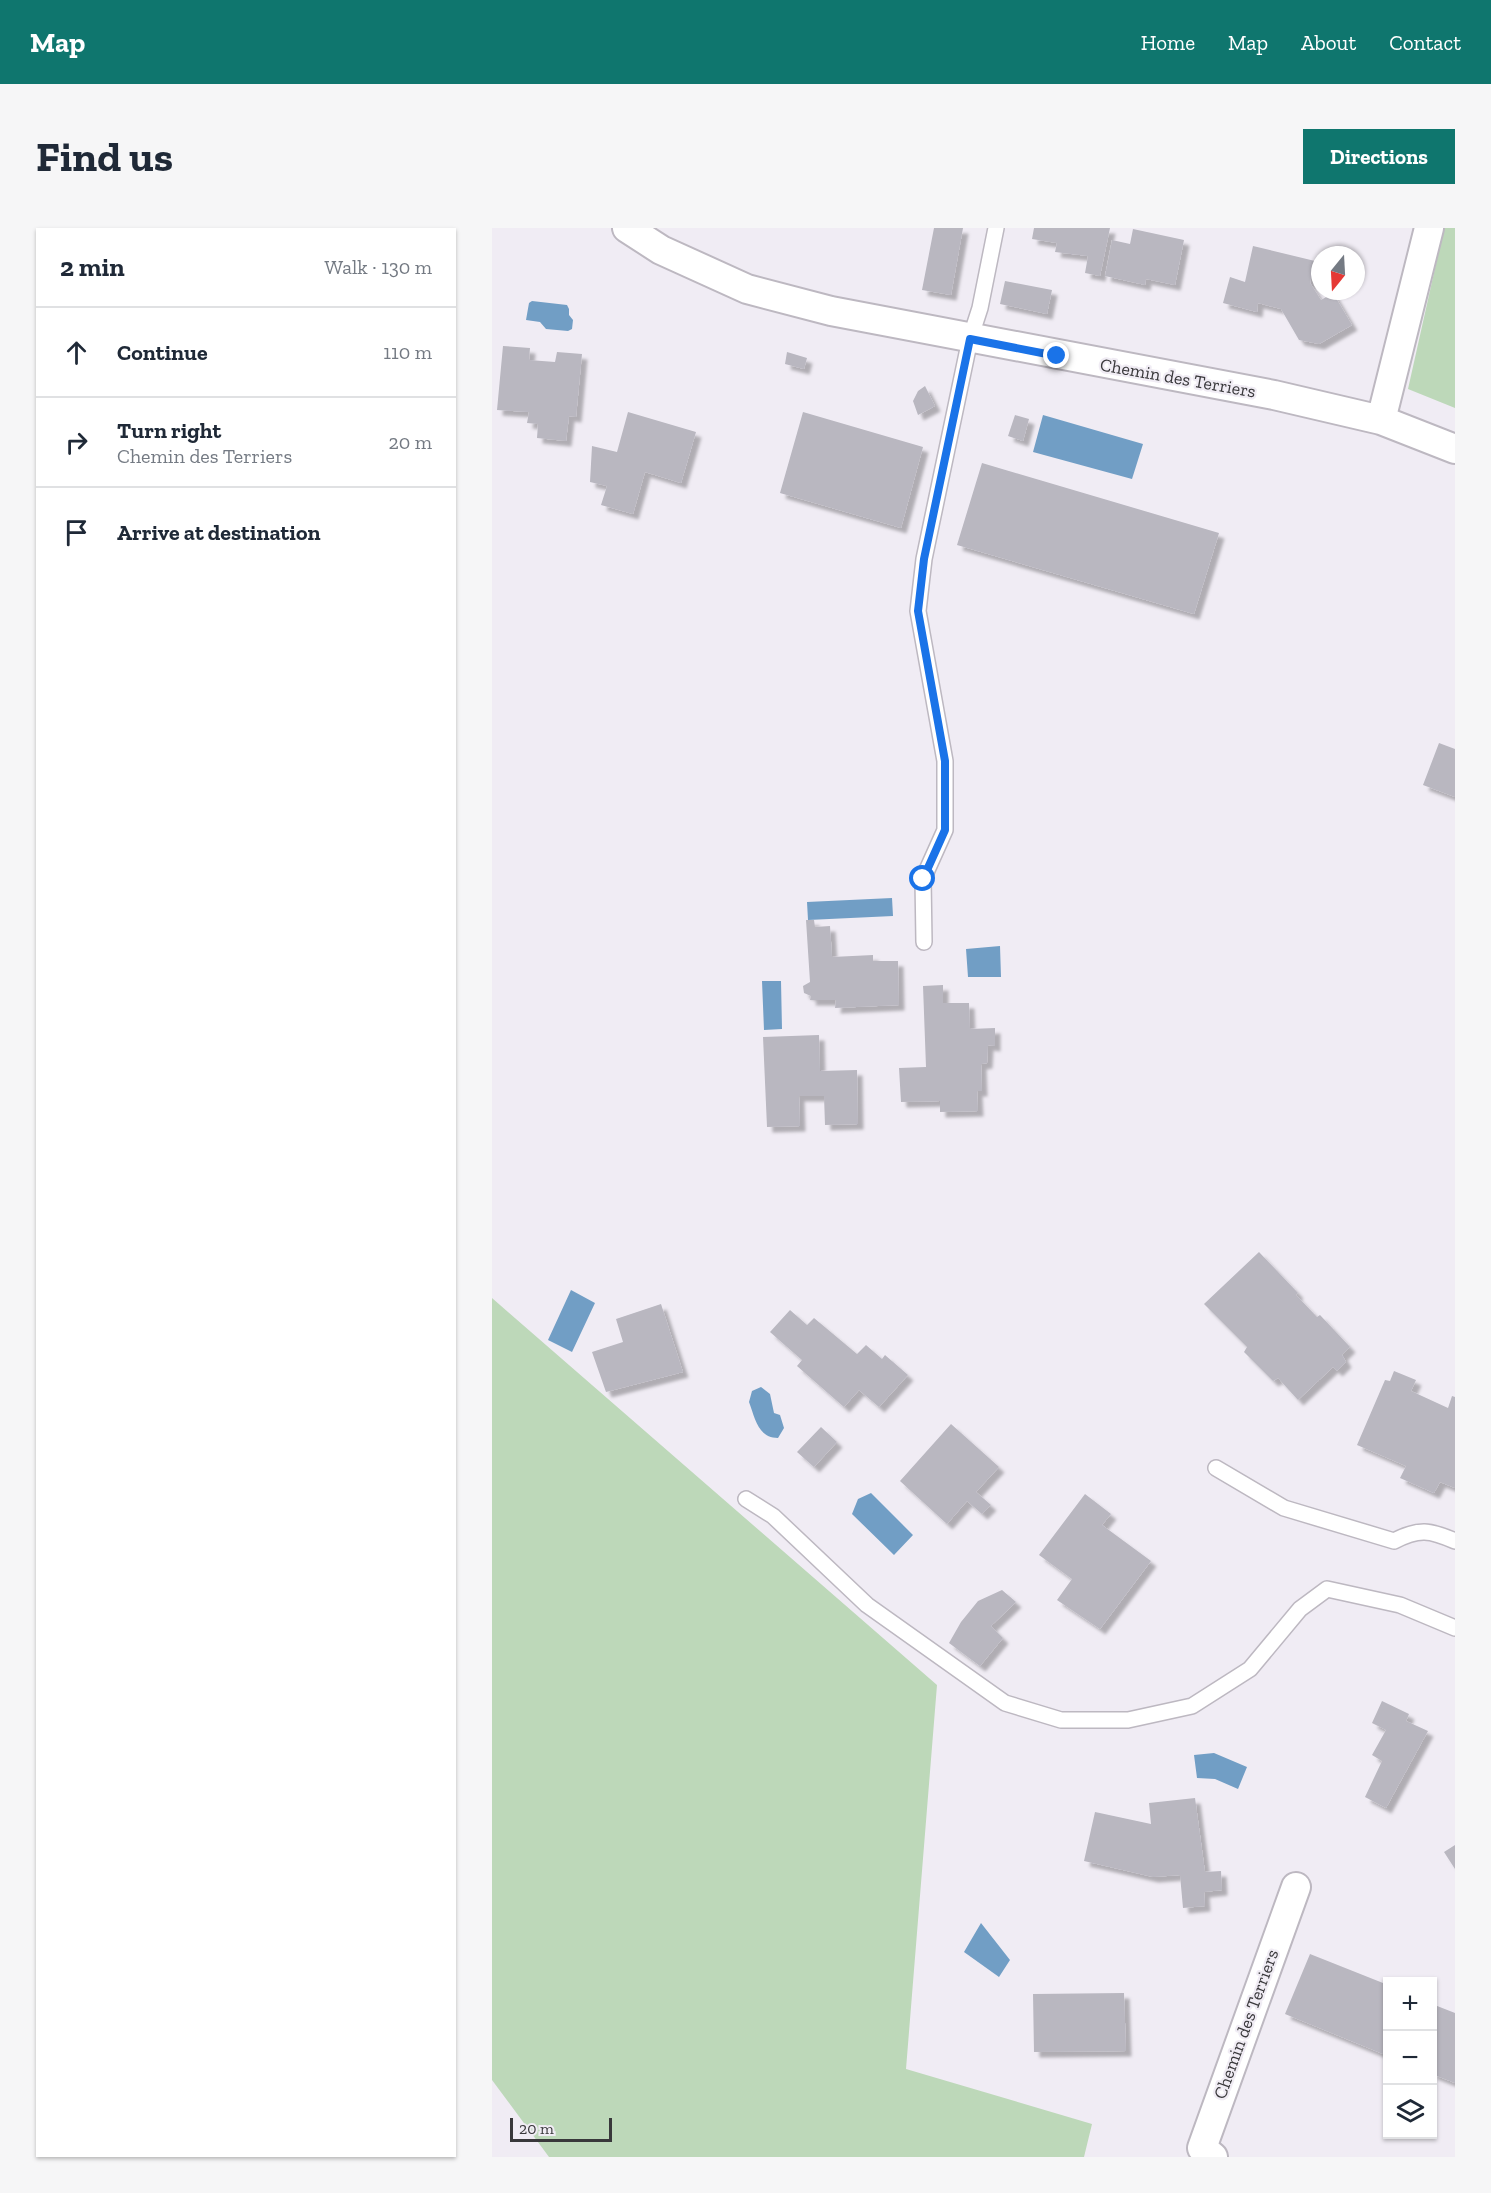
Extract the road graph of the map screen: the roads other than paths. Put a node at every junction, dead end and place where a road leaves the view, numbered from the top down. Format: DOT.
graph roads {
  1 [pos="627,228"];
  2 [pos="996,228"];
  3 [pos="1429,228"];
  4 [pos="970,339"];
  5 [pos="1381,420"];
  6 [pos="1455,449"];
  7 [pos="924,942"];
  8 [pos="1216,1468"];
  9 [pos="746,1499"];
  10 [pos="1455,1541"];
  11 [pos="1455,1628"];
  12 [pos="1296,1887"];
  13 [pos="1213,2157"];
  1 -- 4 [label="street, Chemin des Terriers"];
  2 -- 4 [label="lane"];
  3 -- 5 [label="street"];
  4 -- 5 [label="street, Chemin des Terriers"];
  4 -- 7 [label="lane"];
  5 -- 6 [label="street, Chemin des Terriers"];
  8 -- 10 [label="lane"];
  9 -- 11 [label="lane"];
  12 -- 13 [label="street, Chemin des Terriers"];
}
